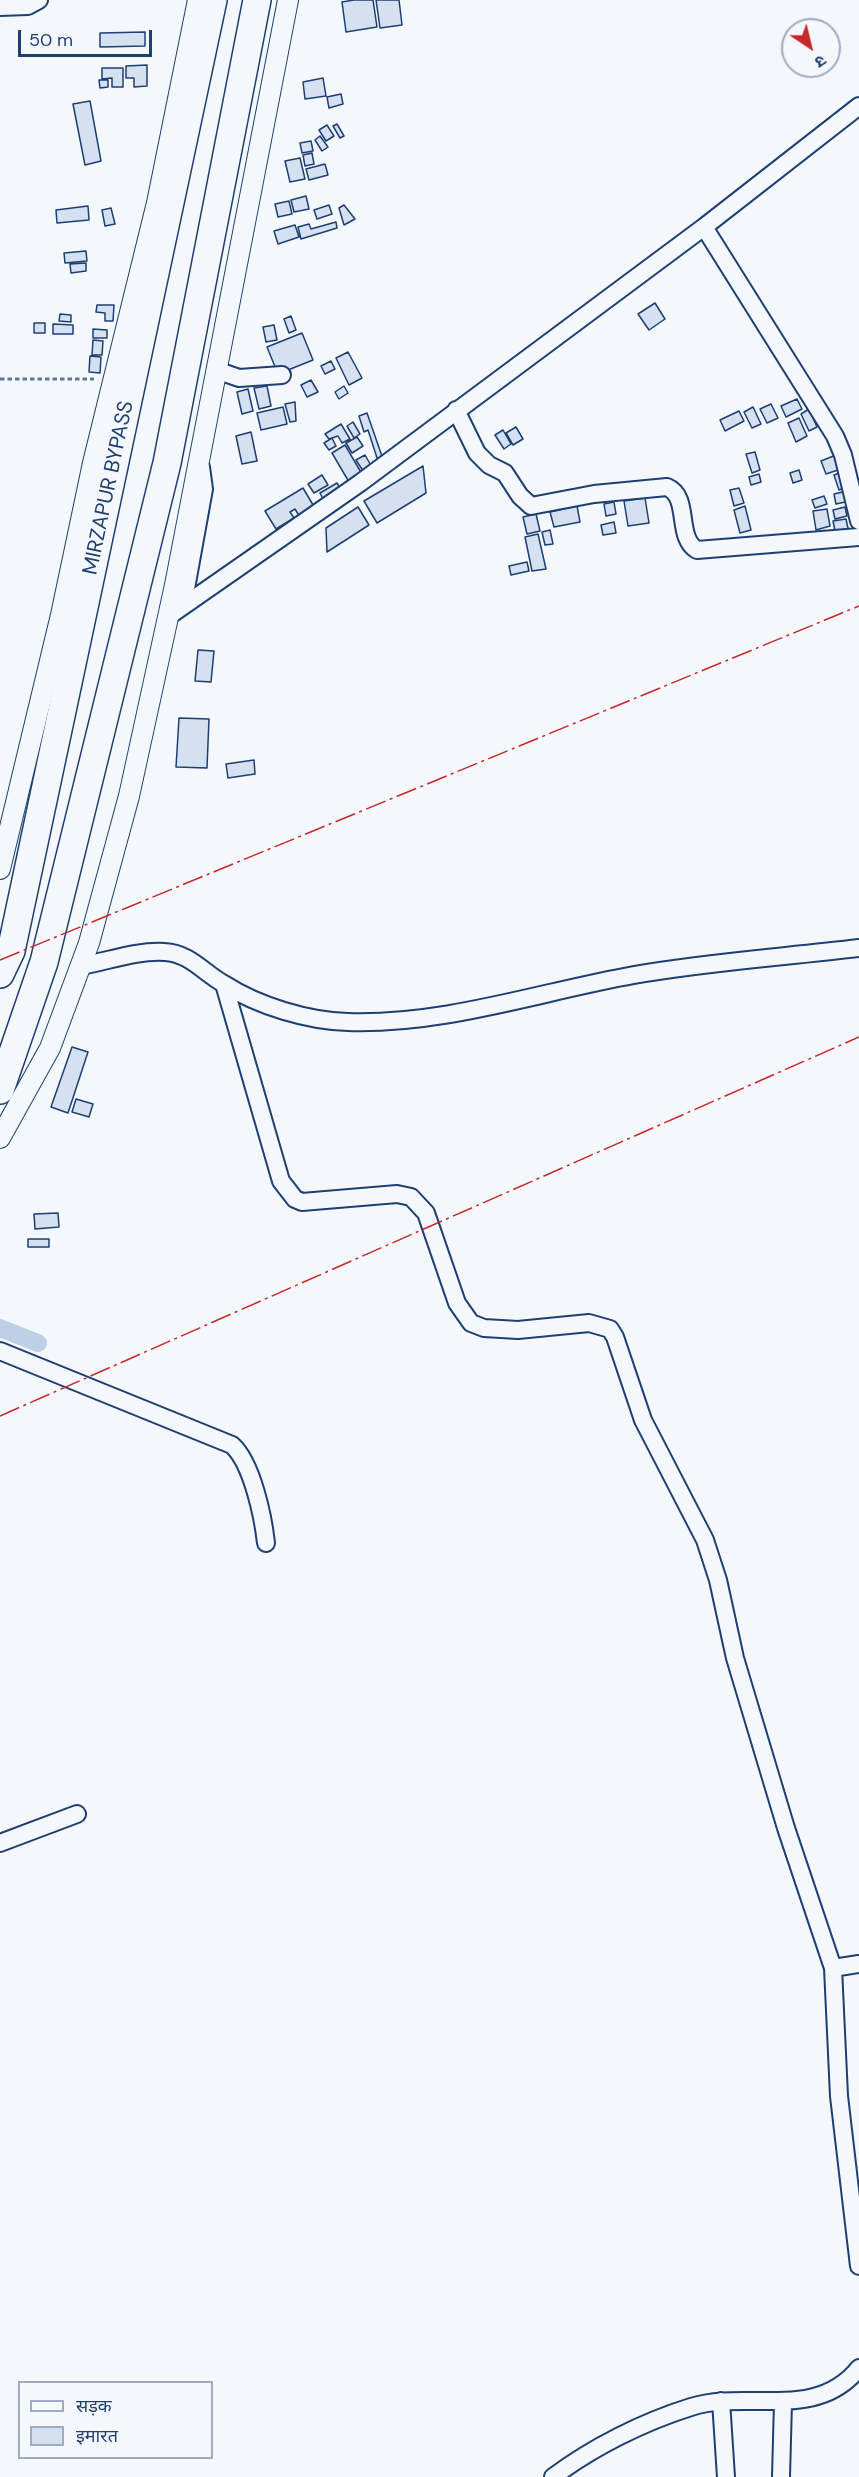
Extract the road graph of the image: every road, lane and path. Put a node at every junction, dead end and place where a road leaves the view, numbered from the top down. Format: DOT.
graph roads {
  1 [pos="39,0"];
  2 [pos="198,0"];
  3 [pos="213,0"];
  4 [pos="257,0"];
  5 [pos="288,0"];
  6 [pos="0,7"];
  7 [pos="859,106"];
  8 [pos="704,227"];
  9 [pos="216,370"];
  10 [pos="282,375"];
  11 [pos="0,379"];
  12 [pos="113,381"];
  13 [pos="456,410"];
  14 [pos="859,521"];
  15 [pos="859,537"];
  16 [pos="176,610"];
  17 [pos="0,869"];
  18 [pos="859,948"];
  19 [pos="81,966"];
  20 [pos="0,974"];
  21 [pos="224,984"];
  22 [pos="0,1090"];
  23 [pos="0,1138"];
  24 [pos="0,1351"];
  25 [pos="266,1543"];
  26 [pos="77,1814"];
  27 [pos="0,1843"];
  28 [pos="859,1964"];
  29 [pos="833,1968"];
  30 [pos="852,2148"];
  31 [pos="859,2266"];
  32 [pos="859,2368"];
  33 [pos="721,2401"];
  34 [pos="783,2402"];
  35 [pos="553,2477"];
  36 [pos="726,2477"];
  37 [pos="781,2477"];
  1 -- 6 [label="street"];
  2 -- 12 [label="street"];
  3 -- 20 [label="highway, MIRZAPUR BYPASS"];
  4 -- 22 [label="highway"];
  5 -- 9 [label="street"];
  7 -- 8 [label="street"];
  8 -- 13 [label="street"];
  8 -- 14 [label="street"];
  9 -- 10 [label="street"];
  9 -- 16 [label="street"];
  11 -- 12 [label="path"];
  12 -- 17 [label="street"];
  13 -- 15 [label="street"];
  13 -- 16 [label="street"];
  16 -- 19 [label="street"];
  18 -- 21 [label="street"];
  19 -- 21 [label="street"];
  19 -- 23 [label="street"];
  21 -- 29 [label="street"];
  24 -- 25 [label="street"];
  26 -- 27 [label="street"];
  28 -- 29 [label="street"];
  29 -- 30 [label="street"];
  30 -- 31 [label="street"];
  32 -- 34 [label="street"];
  33 -- 34 [label="street"];
  33 -- 35 [label="street"];
  33 -- 36 [label="street"];
  34 -- 37 [label="street"];
}
